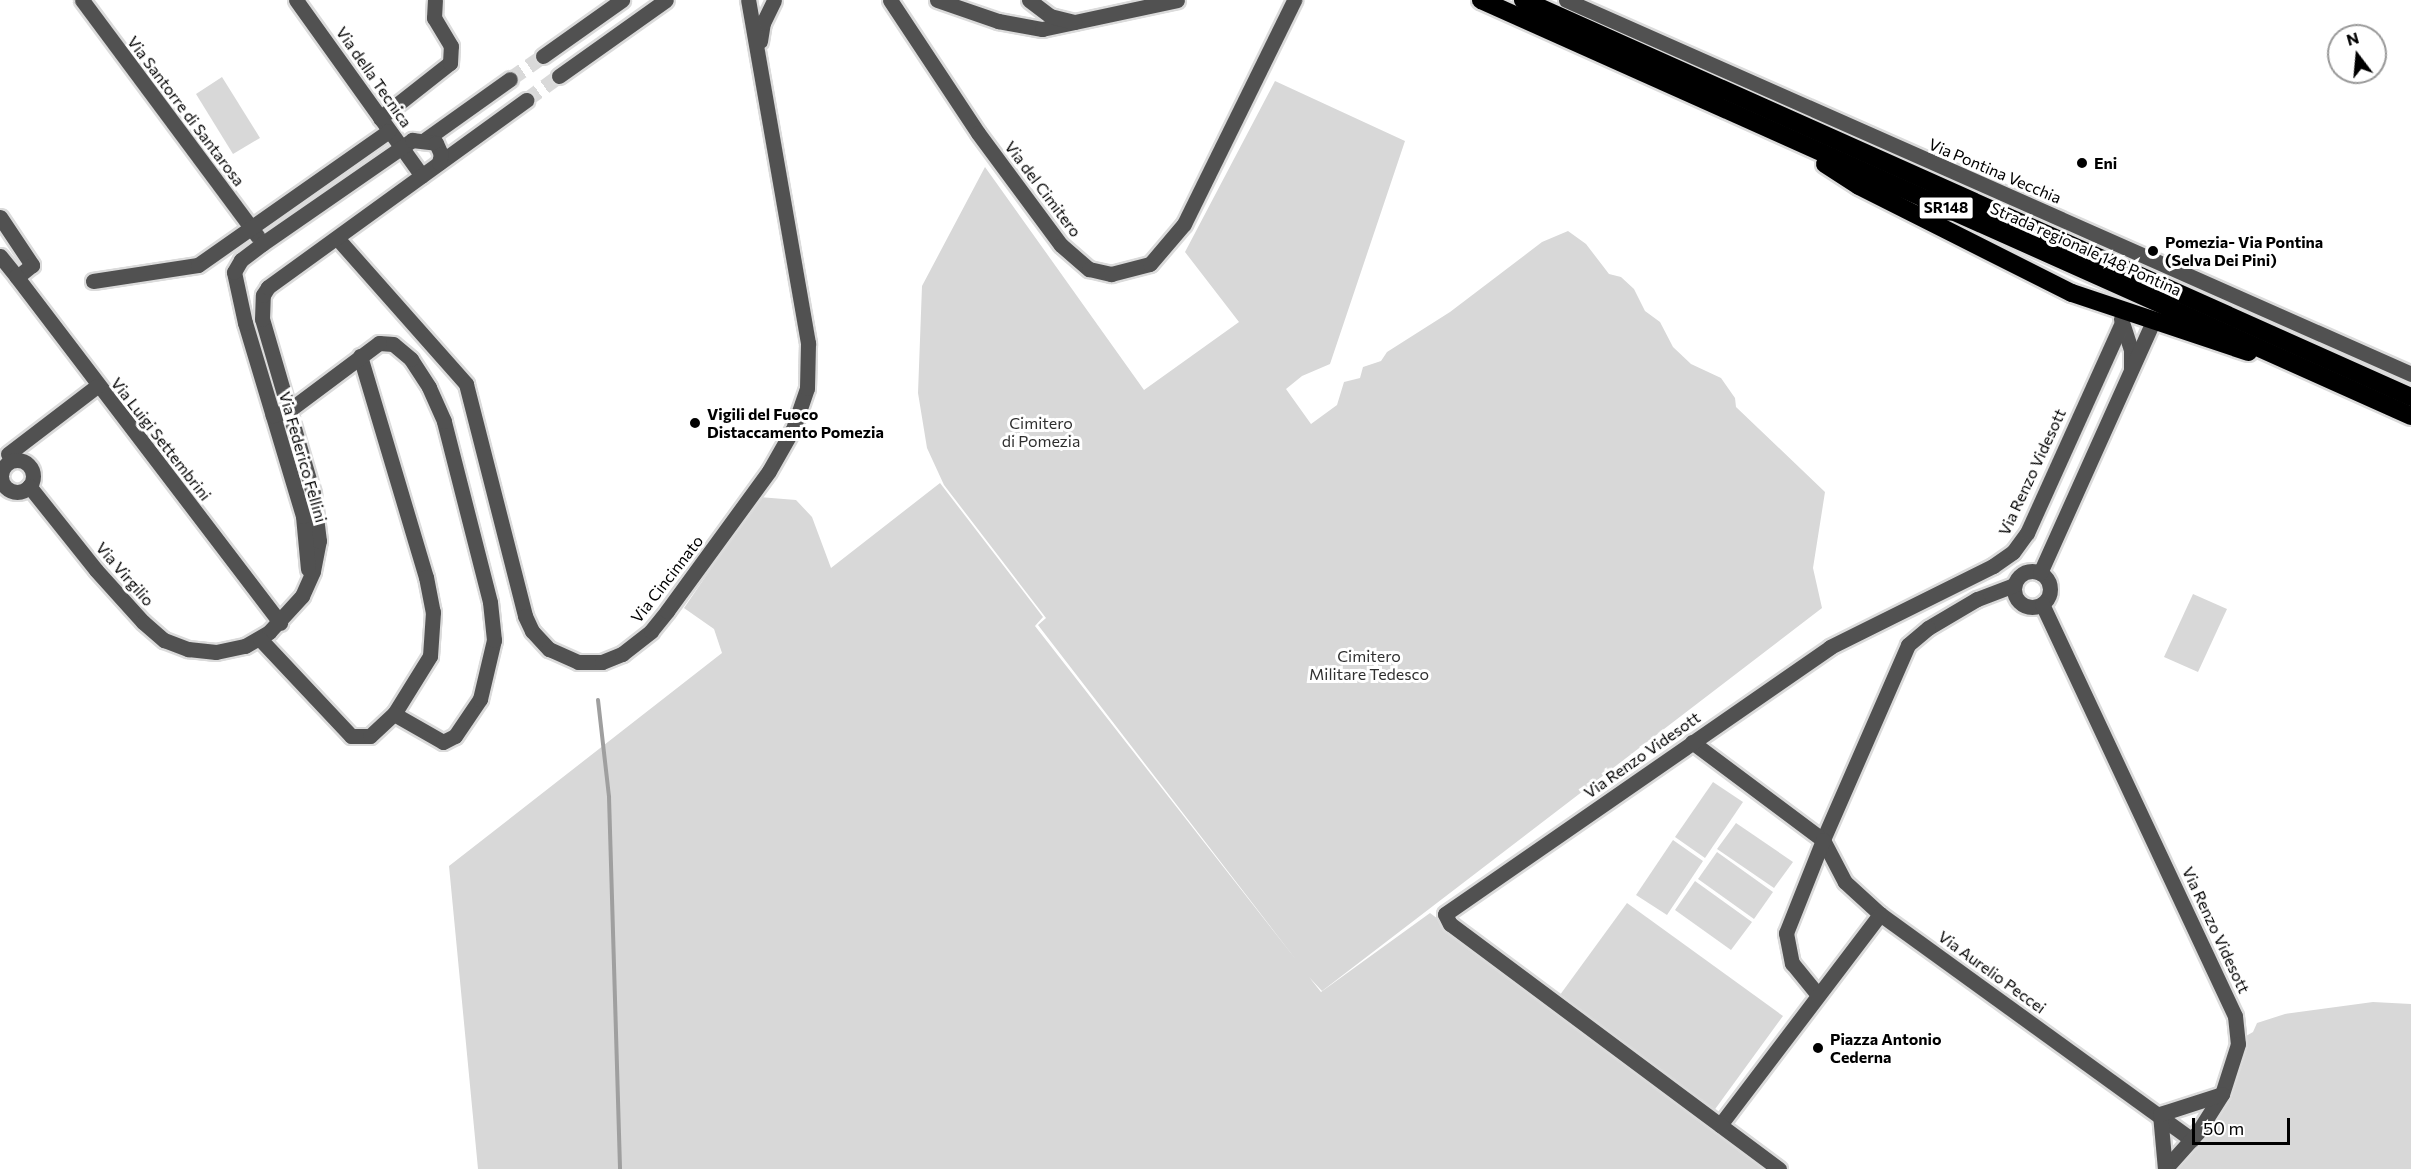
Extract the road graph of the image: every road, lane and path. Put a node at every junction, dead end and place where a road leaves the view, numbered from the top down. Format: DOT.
graph roads {
  1 [pos="82,0"];
  2 [pos="296,0"];
  3 [pos="435,0"];
  4 [pos="622,0"];
  5 [pos="666,0"];
  6 [pos="748,0"];
  7 [pos="774,0"];
  8 [pos="890,0"];
  9 [pos="937,0"];
  10 [pos="1029,0"];
  11 [pos="1177,0"];
  12 [pos="1294,0"];
  13 [pos="1481,0"];
  14 [pos="1523,0"];
  15 [pos="1566,0"];
  16 [pos="649,5"];
  17 [pos="902,7"];
  18 [pos="1092,21"];
  19 [pos="762,62"];
  20 [pos="510,79"];
  21 [pos="526,100"];
  22 [pos="385,124"];
  23 [pos="1781,135"];
  24 [pos="426,139"];
  25 [pos="400,146"];
  26 [pos="439,164"];
  27 [pos="422,176"];
  28 [pos="0,217"];
  29 [pos="251,229"];
  30 [pos="337,238"];
  31 [pos="262,244"];
  32 [pos="219,251"];
  33 [pos="0,256"];
  34 [pos="16,276"];
  35 [pos="234,279"];
  36 [pos="93,281"];
  37 [pos="268,287"];
  38 [pos="2121,318"];
  39 [pos="2153,322"];
  40 [pos="360,356"];
  41 [pos="2305,368"];
  42 [pos="2131,371"];
  43 [pos="2411,374"];
  44 [pos="97,386"];
  45 [pos="2411,397"];
  46 [pos="288,411"];
  47 [pos="273,415"];
  48 [pos="2411,416"];
  49 [pos="6,452"];
  50 [pos="2,485"];
  51 [pos="29,486"];
  52 [pos="2040,573"];
  53 [pos="2014,585"];
  54 [pos="307,587"];
  55 [pos="2042,604"];
  56 [pos="280,623"];
  57 [pos="260,639"];
  58 [pos="394,714"];
  59 [pos="1692,742"];
  60 [pos="1823,840"];
  61 [pos="1880,914"];
  62 [pos="1818,995"];
  63 [pos="2222,1094"];
  64 [pos="2160,1114"];
  65 [pos="1720,1125"];
  66 [pos="2192,1140"];
  67 [pos="1779,1169"];
  68 [pos="2165,1169"];
  1 -- 29 [label="street, Via Santorre di Santarosa"];
  2 -- 22 [label="street, Via della Tecnica"];
  3 -- 22 [label="street"];
  4 -- 16 [label="street"];
  5 -- 16 [label="street"];
  6 -- 19 [label="street, Via Cincinnato"];
  7 -- 19 [label="street, Via Cincinnato"];
  8 -- 17 [label="street, Via del Cimitero"];
  9 -- 18 [label="street"];
  10 -- 18 [label="street"];
  11 -- 18 [label="street"];
  12 -- 17 [label="street, Via del Cimitero"];
  13 -- 23 [label="highway, Strada regionale 148 Pontina / SR148"];
  14 -- 45 [label="highway, Strada regionale 148 Pontina / SR148"];
  15 -- 43 [label="street, Via Pontina Vecchia"];
  19 -- 30 [label="street, Via Cincinnato"];
  20 -- 24 [label="street"];
  21 -- 26 [label="street"];
  22 -- 25 [label="street, Via della Tecnica"];
  22 -- 29 [label="street"];
  23 -- 38 [label="highway"];
  23 -- 41 [label="highway, Strada regionale 148 Pontina / SR148"];
  24 -- 25 [label="street"];
  24 -- 26 [label="street"];
  25 -- 27 [label="street, Via della Tecnica"];
  25 -- 31 [label="street"];
  26 -- 27 [label="street"];
  27 -- 30 [label="street"];
  28 -- 34 [label="street"];
  29 -- 31 [label="street, Via Santorre di Santarosa"];
  29 -- 32 [label="street"];
  30 -- 37 [label="street"];
  31 -- 35 [label="street"];
  32 -- 35 [label="street, Via Federico Fellini"];
  32 -- 36 [label="street"];
  33 -- 34 [label="street, Via Luigi Settembrini"];
  34 -- 44 [label="street, Via Luigi Settembrini"];
  35 -- 37 [label="street"];
  35 -- 47 [label="street, Via Federico Fellini"];
  37 -- 46 [label="street, Via Federico Fellini"];
  38 -- 39 [label="highway"];
  38 -- 42 [label="street"];
  38 -- 59 [label="street, Via Renzo Videsott"];
  39 -- 41 [label="highway"];
  39 -- 42 [label="street"];
  40 -- 46 [label="street"];
  40 -- 58 [label="street"];
  40 -- 58 [label="street"];
  41 -- 48 [label="highway, Strada regionale 148 Pontina / SR148"];
  42 -- 52 [label="street"];
  44 -- 49 [label="street"];
  44 -- 56 [label="street, Via Luigi Settembrini"];
  46 -- 47 [label="street"];
  46 -- 54 [label="street, Via Federico Fellini"];
  47 -- 54 [label="street, Via Federico Fellini"];
  49 -- 50 [label="street"];
  49 -- 51 [label="street"];
  50 -- 51 [label="street"];
  51 -- 57 [label="street, Via Virgilio"];
  52 -- 53 [label="street"];
  52 -- 55 [label="street"];
  53 -- 55 [label="street"];
  53 -- 60 [label="street"];
  54 -- 56 [label="street"];
  55 -- 63 [label="street, Via Renzo Videsott"];
  56 -- 57 [label="street"];
  57 -- 58 [label="street"];
  59 -- 60 [label="street"];
  59 -- 65 [label="street, Via Renzo Videsott"];
  60 -- 61 [label="street, Via Aurelio Peccei"];
  60 -- 62 [label="street"];
  61 -- 62 [label="street"];
  61 -- 64 [label="street, Via Aurelio Peccei"];
  62 -- 65 [label="street"];
  63 -- 64 [label="street"];
  63 -- 66 [label="street, Via Renzo Videsott"];
  64 -- 66 [label="street, Via Aurelio Peccei"];
  64 -- 68 [label="street"];
  65 -- 67 [label="street, Via Renzo Videsott"];
  66 -- 68 [label="street, Via Renzo Videsott"];
}
